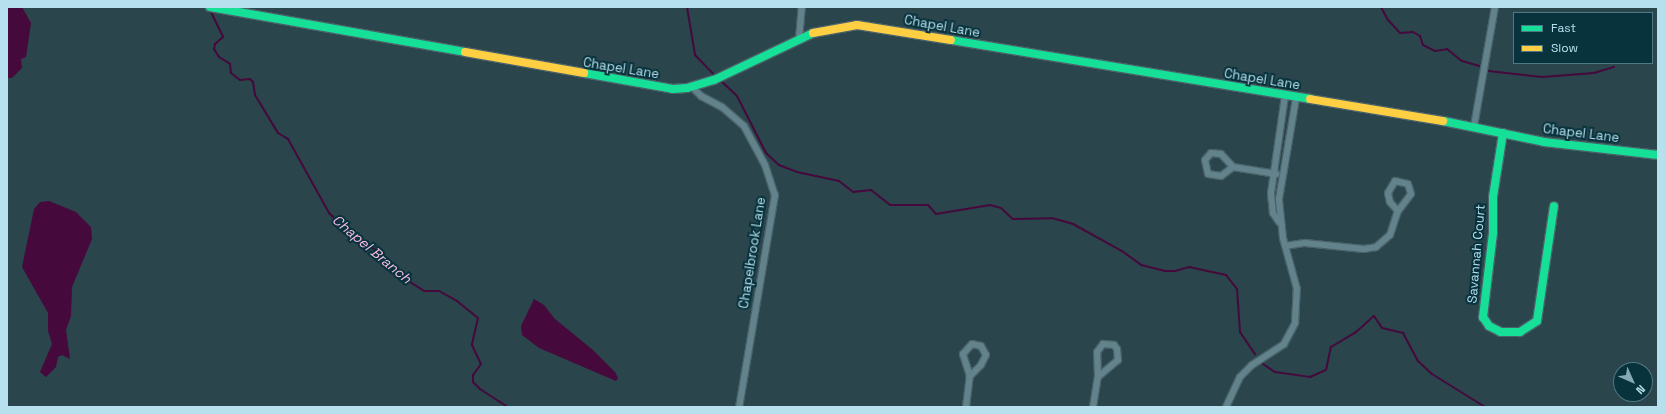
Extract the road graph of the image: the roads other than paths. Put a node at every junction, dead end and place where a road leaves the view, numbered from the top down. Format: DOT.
graph roads {
  1 [pos="210,7"];
  2 [pos="802,7"];
  3 [pos="1495,7"];
  4 [pos="799,39"];
  5 [pos="692,87"];
  6 [pos="1285,96"];
  7 [pos="1296,98"];
  8 [pos="1474,126"];
  9 [pos="1503,133"];
  10 [pos="1658,155"];
  11 [pos="1234,167"];
  12 [pos="1274,174"];
  13 [pos="1282,174"];
  14 [pos="1554,206"];
  15 [pos="1398,211"];
  16 [pos="1280,224"];
  17 [pos="1285,246"];
  18 [pos="970,376"];
  19 [pos="1098,377"];
  20 [pos="739,407"];
  21 [pos="966,407"];
  22 [pos="1093,407"];
  23 [pos="1226,407"];
  1 -- 5 [label="street, Chapel Lane"];
  2 -- 4 [label="street"];
  3 -- 8 [label="street"];
  4 -- 5 [label="street, Chapel Lane"];
  4 -- 6 [label="street, Chapel Lane"];
  5 -- 20 [label="street, Chapelbrook Lane"];
  6 -- 7 [label="street, Chapel Lane"];
  6 -- 12 [label="street"];
  7 -- 8 [label="street, Chapel Lane"];
  7 -- 13 [label="street"];
  8 -- 9 [label="street, Chapel Lane"];
  9 -- 10 [label="street, Chapel Lane"];
  9 -- 14 [label="street, Savannah Court"];
  11 -- 11 [label="street"];
  11 -- 12 [label="street"];
  12 -- 13 [label="street"];
  12 -- 16 [label="street"];
  13 -- 16 [label="street"];
  15 -- 15 [label="street"];
  15 -- 17 [label="street"];
  16 -- 17 [label="street"];
  17 -- 23 [label="street"];
  18 -- 18 [label="street"];
  18 -- 21 [label="street"];
  19 -- 19 [label="street"];
  19 -- 22 [label="street"];
}
